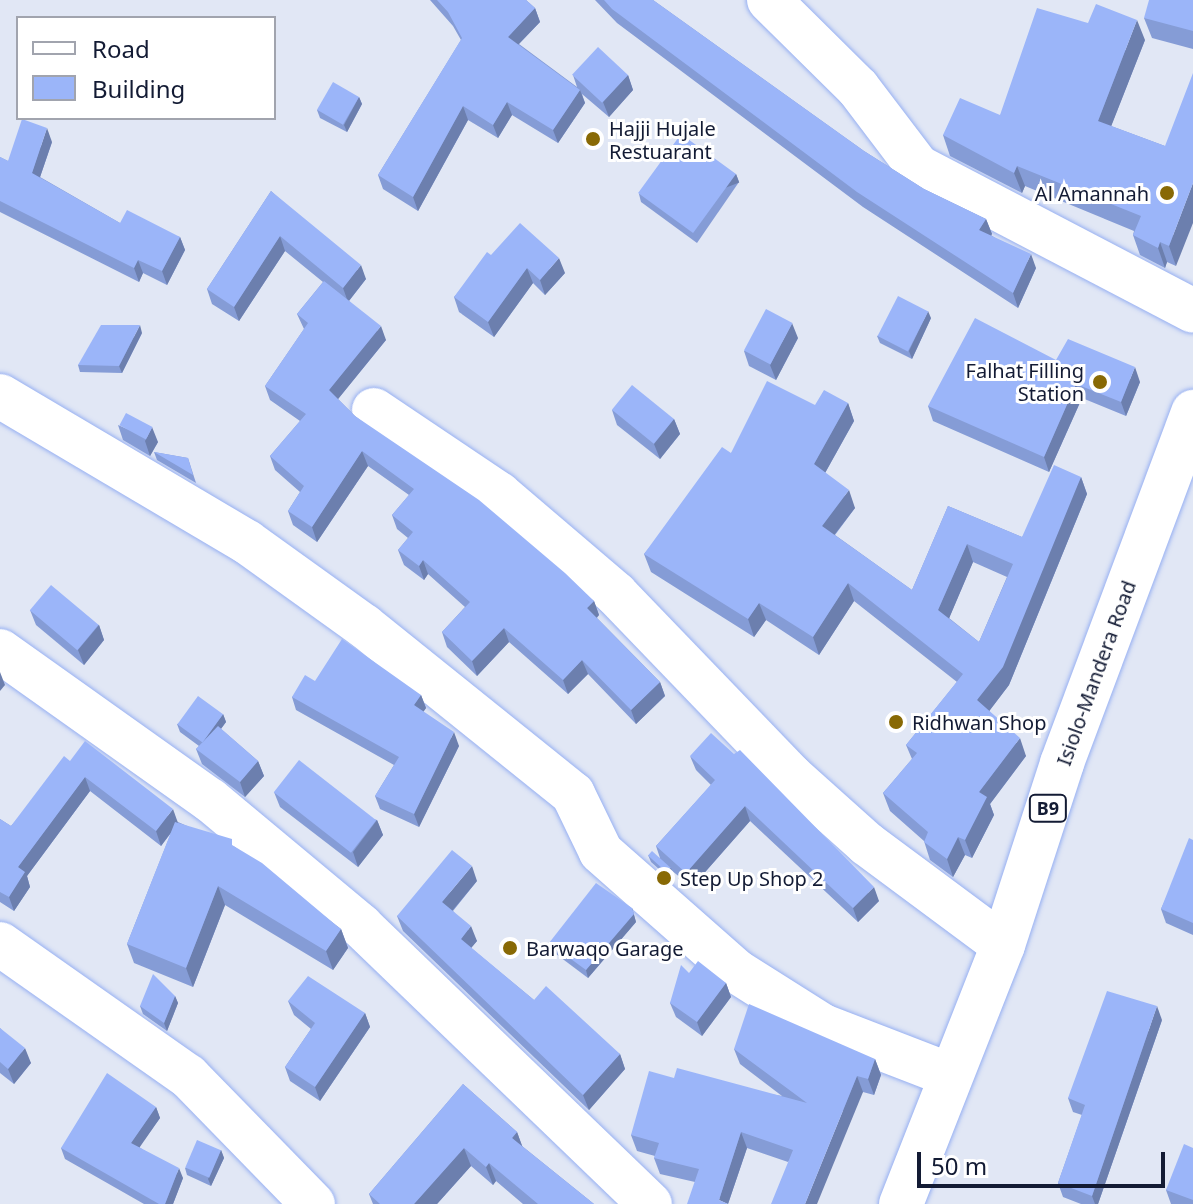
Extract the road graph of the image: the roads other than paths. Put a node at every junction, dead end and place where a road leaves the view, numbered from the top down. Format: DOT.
graph roads {
  1 [pos="769,0"];
  2 [pos="1193,311"];
  3 [pos="0,396"];
  4 [pos="374,410"];
  5 [pos="1193,412"];
  6 [pos="0,651"];
  7 [pos="0,944"];
  8 [pos="1003,945"];
  9 [pos="950,1075"];
  10 [pos="313,1204"];
  11 [pos="650,1204"];
  12 [pos="901,1204"];
  1 -- 2 [label="main road"];
  3 -- 9 [label="main road"];
  4 -- 8 [label="main road"];
  5 -- 8 [label="main road, Isiolo-Mandera Road / B9"];
  6 -- 11 [label="main road"];
  7 -- 10 [label="main road"];
  8 -- 9 [label="main road, Isiolo-Mandera Road / B9"];
  9 -- 12 [label="main road, Isiolo-Mandera Road / B9"];
}
